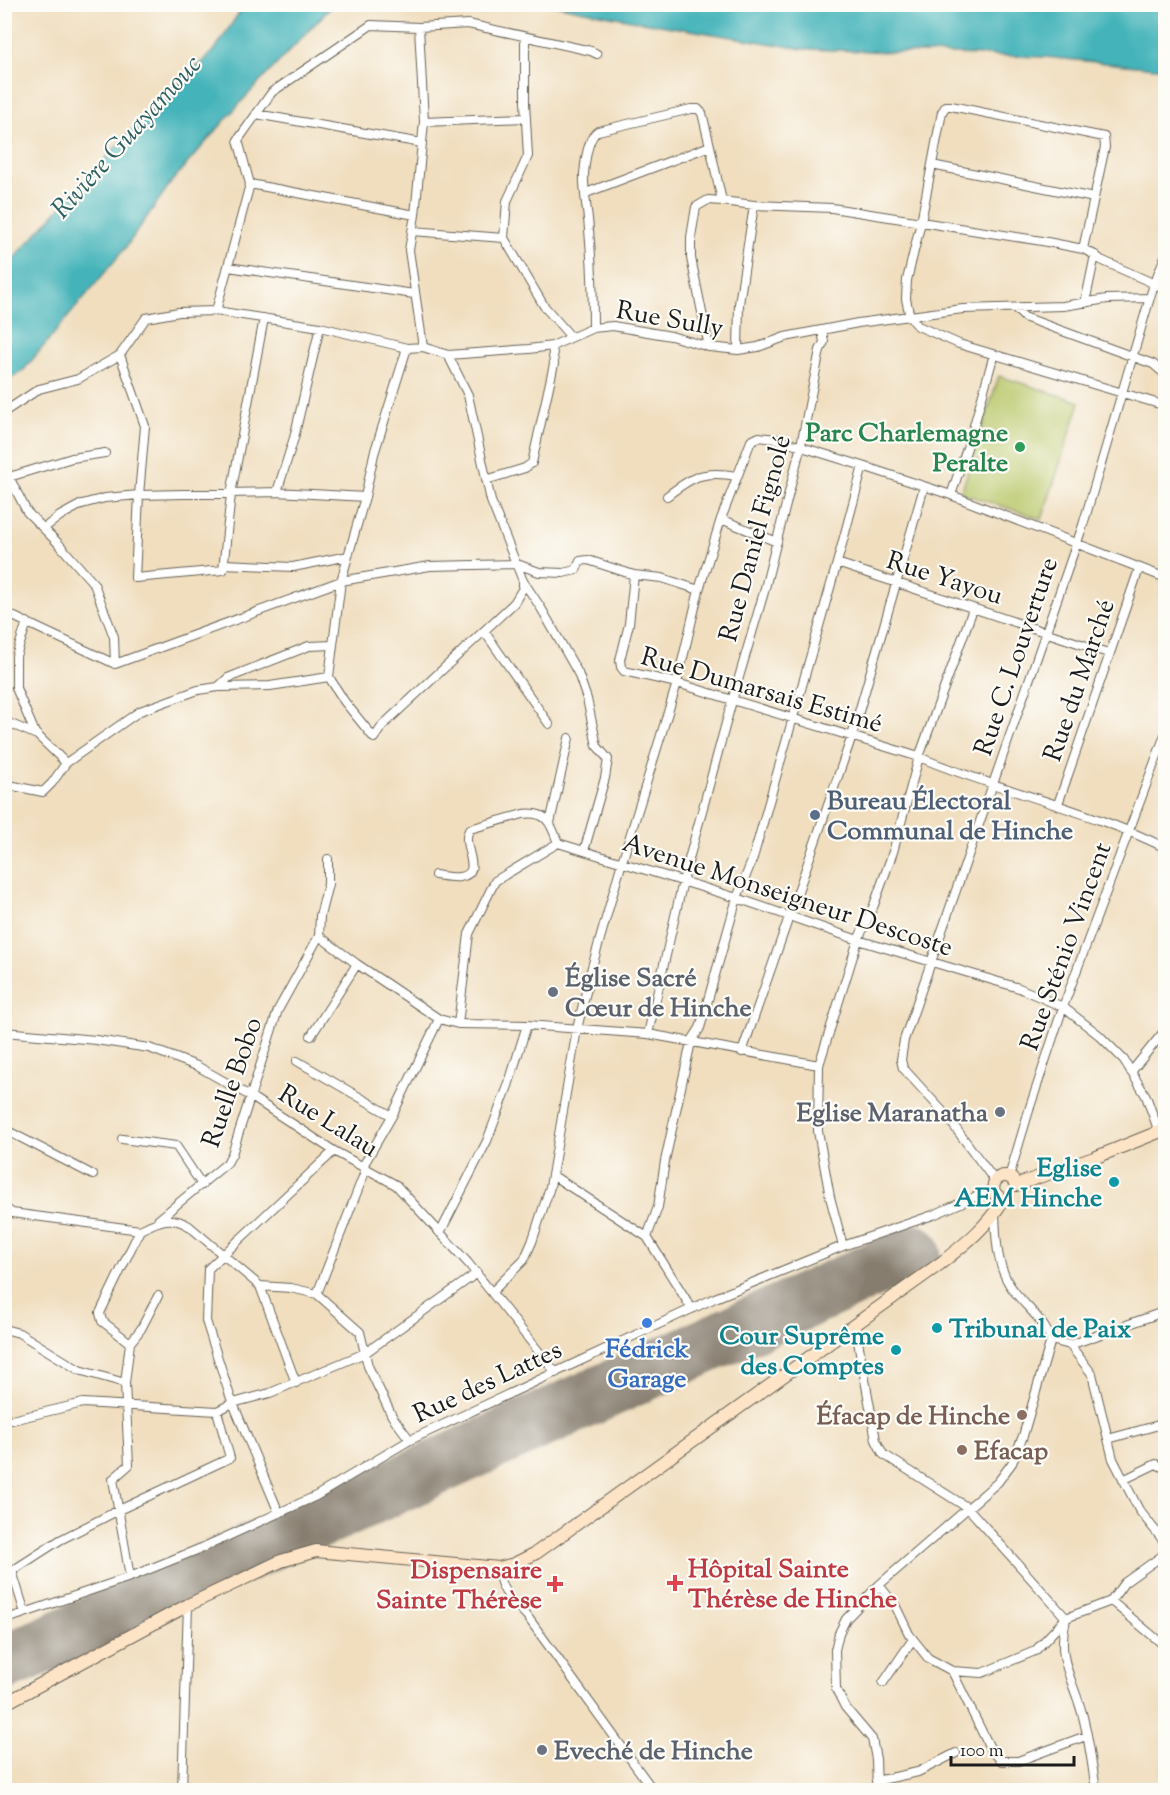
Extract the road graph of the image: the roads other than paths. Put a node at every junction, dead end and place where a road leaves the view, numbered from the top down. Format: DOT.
graph roads {
  1 [pos="419,27"];
  2 [pos="525,37"];
  3 [pos="597,54"];
  4 [pos="256,114"];
  5 [pos="526,118"];
  6 [pos="424,122"];
  7 [pos="422,143"];
  8 [pos="710,146"];
  9 [pos="932,165"];
  10 [pos="250,184"];
  11 [pos="586,193"];
  12 [pos="1094,198"];
  13 [pos="722,201"];
  14 [pos="754,205"];
  15 [pos="415,215"];
  16 [pos="921,222"];
  17 [pos="412,231"];
  18 [pos="504,238"];
  19 [pos="1083,249"];
  20 [pos="1166,254"];
  21 [pos="1095,255"];
  22 [pos="228,267"];
  23 [pos="1154,284"];
  24 [pos="1166,289"];
  25 [pos="414,294"];
  26 [pos="1150,298"];
  27 [pos="1085,303"];
  28 [pos="1016,309"];
  29 [pos="216,311"];
  30 [pos="910,317"];
  31 [pos="264,318"];
  32 [pos="320,327"];
  33 [pos="593,328"];
  34 [pos="822,331"];
  35 [pos="570,337"];
  36 [pos="423,346"];
  37 [pos="552,346"];
  38 [pos="709,346"];
  39 [pos="407,348"];
  40 [pos="738,350"];
  41 [pos="994,354"];
  42 [pos="120,355"];
  43 [pos="448,355"];
  44 [pos="1133,356"];
  45 [pos="1166,375"];
  46 [pos="1122,394"];
  47 [pos="1166,406"];
  48 [pos="4,412"];
  49 [pos="801,446"];
  50 [pos="105,453"];
  51 [pos="863,465"];
  52 [pos="4,467"];
  53 [pos="737,476"];
  54 [pos="9,477"];
  55 [pos="486,480"];
  56 [pos="924,487"];
  57 [pos="276,492"];
  58 [pos="231,494"];
  59 [pos="139,495"];
  60 [pos="951,495"];
  61 [pos="365,496"];
  62 [pos="667,496"];
  63 [pos="721,519"];
  64 [pos="44,528"];
  65 [pos="777,542"];
  66 [pos="1076,544"];
  67 [pos="348,556"];
  68 [pos="837,563"];
  69 [pos="224,564"];
  70 [pos="517,564"];
  71 [pos="1138,569"];
  72 [pos="634,575"];
  73 [pos="1166,578"];
  74 [pos="341,581"];
  75 [pos="522,581"];
  76 [pos="895,583"];
  77 [pos="699,590"];
  78 [pos="973,609"];
  79 [pos="4,612"];
  80 [pos="27,622"];
  81 [pos="484,631"];
  82 [pos="1044,632"];
  83 [pos="333,645"];
  84 [pos="1108,653"];
  85 [pos="115,664"];
  86 [pos="329,676"];
  87 [pos="677,683"];
  88 [pos="218,687"];
  89 [pos="732,700"];
  90 [pos="793,718"];
  91 [pos="4,721"];
  92 [pos="549,724"];
  93 [pos="1166,732"];
  94 [pos="38,736"];
  95 [pos="852,736"];
  96 [pos="569,738"];
  97 [pos="919,757"];
  98 [pos="66,763"];
  99 [pos="4,784"];
  100 [pos="994,784"];
  101 [pos="1058,804"];
  102 [pos="550,823"];
  103 [pos="1128,832"];
  104 [pos="558,843"];
  105 [pos="1166,849"];
  106 [pos="584,851"];
  107 [pos="328,858"];
  108 [pos="622,862"];
  109 [pos="435,875"];
  110 [pos="683,881"];
  111 [pos="737,898"];
  112 [pos="789,916"];
  113 [pos="319,936"];
  114 [pos="858,940"];
  115 [pos="932,963"];
  116 [pos="357,964"];
  117 [pos="1063,1006"];
  118 [pos="439,1019"];
  119 [pos="458,1024"];
  120 [pos="527,1025"];
  121 [pos="577,1029"];
  122 [pos="1166,1029"];
  123 [pos="4,1032"];
  124 [pos="648,1034"];
  125 [pos="311,1036"];
  126 [pos="691,1042"];
  127 [pos="742,1052"];
  128 [pos="297,1061"];
  129 [pos="819,1065"];
  130 [pos="1131,1072"];
  131 [pos="250,1096"];
  132 [pos="392,1116"];
  133 [pos="4,1129"];
  134 [pos="1162,1130"];
  135 [pos="122,1139"];
  136 [pos="334,1151"];
  137 [pos="365,1168"];
  138 [pos="552,1174"];
  139 [pos="93,1175"];
  140 [pos="1013,1181"];
  141 [pos="202,1185"];
  142 [pos="994,1185"];
  143 [pos="1003,1200"];
  144 [pos="4,1207"];
  145 [pos="994,1214"];
  146 [pos="158,1220"];
  147 [pos="140,1230"];
  148 [pos="440,1233"];
  149 [pos="647,1237"];
  150 [pos="843,1246"];
  151 [pos="222,1256"];
  152 [pos="477,1274"];
  153 [pos="260,1286"];
  154 [pos="492,1292"];
  155 [pos="317,1294"];
  156 [pos="158,1296"];
  157 [pos="692,1309"];
  158 [pos="1166,1311"];
  159 [pos="855,1325"];
  160 [pos="4,1329"];
  161 [pos="1051,1340"];
  162 [pos="130,1342"];
  163 [pos="1070,1345"];
  164 [pos="365,1353"];
  165 [pos="556,1373"];
  166 [pos="125,1383"];
  167 [pos="296,1383"];
  168 [pos="233,1404"];
  169 [pos="126,1406"];
  170 [pos="217,1411"];
  171 [pos="8,1419"];
  172 [pos="1166,1423"];
  173 [pos="4,1428"];
  174 [pos="1108,1439"];
  175 [pos="410,1440"];
  176 [pos="1166,1469"];
  177 [pos="1123,1480"];
  178 [pos="968,1508"];
  179 [pos="119,1510"];
  180 [pos="279,1513"];
  181 [pos="1166,1544"];
  182 [pos="1166,1553"];
  183 [pos="4,1561"];
  184 [pos="499,1568"];
  185 [pos="12,1571"];
  186 [pos="130,1577"];
  187 [pos="879,1585"];
  188 [pos="1111,1600"];
  189 [pos="188,1605"];
  190 [pos="25,1613"];
  191 [pos="1066,1618"];
  192 [pos="4,1620"];
  193 [pos="913,1639"];
  194 [pos="1166,1647"];
  195 [pos="952,1671"];
  196 [pos="884,1683"];
  197 [pos="4,1704"];
  198 [pos="1086,1736"];
  199 [pos="956,1753"];
  200 [pos="877,1786"];
  201 [pos="182,1791"];
  202 [pos="653,1791"];
  203 [pos="1096,1791"];
  1 -- 2 [label="street"];
  1 -- 4 [label="street"];
  1 -- 6 [label="street"];
  2 -- 3 [label="street"];
  2 -- 5 [label="street"];
  4 -- 7 [label="street"];
  4 -- 10 [label="street"];
  5 -- 6 [label="street"];
  5 -- 18 [label="street"];
  6 -- 7 [label="street"];
  7 -- 15 [label="street"];
  8 -- 11 [label="street"];
  8 -- 11 [label="street"];
  8 -- 13 [label="street"];
  9 -- 12 [label="street"];
  9 -- 12 [label="street"];
  9 -- 16 [label="street"];
  10 -- 15 [label="street"];
  10 -- 22 [label="street"];
  11 -- 33 [label="street"];
  12 -- 19 [label="street"];
  13 -- 14 [label="street"];
  13 -- 38 [label="street"];
  14 -- 16 [label="street"];
  14 -- 40 [label="street"];
  15 -- 17 [label="street"];
  16 -- 19 [label="street"];
  16 -- 30 [label="street"];
  17 -- 18 [label="street"];
  17 -- 25 [label="street"];
  18 -- 35 [label="street"];
  19 -- 21 [label="street"];
  20 -- 23 [label="street, Rue C. Louverture"];
  21 -- 23 [label="street"];
  21 -- 27 [label="street"];
  22 -- 25 [label="street"];
  22 -- 29 [label="street"];
  23 -- 24 [label="street"];
  23 -- 26 [label="street, Rue C. Louverture"];
  25 -- 36 [label="street"];
  26 -- 27 [label="street, Rue Sully"];
  26 -- 44 [label="street, Rue C. Louverture"];
  27 -- 28 [label="street, Rue Sully"];
  28 -- 30 [label="street, Rue Sully"];
  28 -- 44 [label="street"];
  29 -- 31 [label="street, Rue Sully"];
  29 -- 42 [label="street, Rue Sully"];
  30 -- 34 [label="street, Rue Sully"];
  30 -- 41 [label="street"];
  31 -- 32 [label="street, Rue Sully"];
  31 -- 58 [label="street"];
  32 -- 39 [label="street, Rue Sully"];
  32 -- 57 [label="street"];
  33 -- 35 [label="street, Rue Sully"];
  33 -- 38 [label="street, Rue Sully"];
  34 -- 40 [label="street, Rue Sully"];
  34 -- 49 [label="street, Rue Daniel Fignolé"];
  35 -- 37 [label="street, Rue Sully"];
  36 -- 39 [label="street, Rue Sully"];
  36 -- 43 [label="street, Rue Sully"];
  37 -- 43 [label="street, Rue Sully"];
  37 -- 55 [label="street"];
  38 -- 40 [label="street, Rue Sully"];
  39 -- 61 [label="street"];
  41 -- 46 [label="street"];
  41 -- 60 [label="street"];
  42 -- 48 [label="street, Rue Sully"];
  42 -- 59 [label="street"];
  43 -- 55 [label="street"];
  44 -- 45 [label="street"];
  44 -- 46 [label="street, Rue C. Louverture"];
  46 -- 47 [label="street"];
  46 -- 66 [label="street, Rue C. Louverture"];
  49 -- 51 [label="street"];
  49 -- 53 [label="street"];
  49 -- 65 [label="street, Rue Daniel Fignolé"];
  50 -- 54 [label="street"];
  51 -- 56 [label="street"];
  51 -- 68 [label="street"];
  52 -- 54 [label="street"];
  53 -- 62 [label="street"];
  53 -- 63 [label="street"];
  54 -- 64 [label="street"];
  55 -- 70 [label="street"];
  56 -- 60 [label="street"];
  56 -- 76 [label="street"];
  57 -- 58 [label="street"];
  57 -- 61 [label="street"];
  58 -- 59 [label="street"];
  58 -- 69 [label="street"];
  59 -- 64 [label="street"];
  59 -- 69 [label="street"];
  60 -- 66 [label="street"];
  61 -- 67 [label="street"];
  63 -- 65 [label="street"];
  63 -- 77 [label="street"];
  64 -- 85 [label="street"];
  65 -- 89 [label="street, Rue Daniel Fignolé"];
  66 -- 71 [label="street"];
  66 -- 82 [label="street, Rue C. Louverture"];
  67 -- 69 [label="street"];
  67 -- 74 [label="street"];
  68 -- 76 [label="street, Rue Yayou"];
  68 -- 90 [label="street"];
  70 -- 72 [label="street"];
  70 -- 74 [label="street"];
  70 -- 75 [label="street"];
  71 -- 73 [label="street"];
  71 -- 84 [label="street, Rue du Marché"];
  72 -- 77 [label="street"];
  72 -- 87 [label="street, Rue Dumarsais Estimé"];
  74 -- 83 [label="street"];
  74 -- 85 [label="street"];
  75 -- 81 [label="street"];
  75 -- 106 [label="street"];
  76 -- 78 [label="street, Rue Yayou"];
  76 -- 95 [label="street"];
  77 -- 87 [label="street"];
  78 -- 82 [label="street, Rue Yayou"];
  78 -- 97 [label="street"];
  79 -- 80 [label="street"];
  80 -- 85 [label="street"];
  80 -- 94 [label="street"];
  81 -- 86 [label="street"];
  81 -- 92 [label="street"];
  82 -- 84 [label="street, Rue Yayou"];
  82 -- 100 [label="street, Rue C. Louverture"];
  83 -- 86 [label="street"];
  83 -- 88 [label="street"];
  84 -- 101 [label="street, Rue du Marché"];
  86 -- 88 [label="street"];
  87 -- 89 [label="street, Rue Dumarsais Estimé"];
  87 -- 108 [label="street"];
  88 -- 98 [label="street"];
  89 -- 90 [label="street, Rue Dumarsais Estimé"];
  89 -- 110 [label="street, Rue Daniel Fignolé"];
  90 -- 95 [label="street, Rue Dumarsais Estimé"];
  90 -- 111 [label="street"];
  91 -- 94 [label="street"];
  93 -- 103 [label="street, Rue Sténio Vincent"];
  94 -- 98 [label="street"];
  95 -- 97 [label="street, Rue Dumarsais Estimé"];
  95 -- 112 [label="street"];
  96 -- 102 [label="street"];
  97 -- 100 [label="street, Rue Dumarsais Estimé"];
  97 -- 114 [label="street"];
  98 -- 99 [label="street"];
  100 -- 101 [label="street, Rue Dumarsais Estimé"];
  100 -- 115 [label="street, Rue C. Louverture"];
  101 -- 103 [label="street, Rue Dumarsais Estimé"];
  102 -- 104 [label="street"];
  102 -- 109 [label="street"];
  103 -- 105 [label="street, Rue Dumarsais Estimé"];
  103 -- 117 [label="street, Rue Sténio Vincent"];
  104 -- 106 [label="street, Avenue Monseigneur Descoste"];
  104 -- 119 [label="street"];
  106 -- 108 [label="street, Avenue Monseigneur Descoste"];
  107 -- 113 [label="street"];
  108 -- 110 [label="street, Avenue Monseigneur Descoste"];
  108 -- 121 [label="street"];
  110 -- 111 [label="street, Avenue Monseigneur Descoste"];
  110 -- 124 [label="street, Rue Daniel Fignolé"];
  111 -- 112 [label="street, Avenue Monseigneur Descoste"];
  111 -- 126 [label="street"];
  112 -- 114 [label="street, Avenue Monseigneur Descoste"];
  112 -- 127 [label="street"];
  113 -- 116 [label="street"];
  113 -- 131 [label="street, Ruelle Bobo"];
  114 -- 115 [label="street, Avenue Monseigneur Descoste"];
  114 -- 129 [label="street"];
  115 -- 117 [label="street, Avenue Monseigneur Descoste"];
  115 -- 142 [label="street, Rue C. Louverture"];
  116 -- 118 [label="street"];
  116 -- 125 [label="street"];
  117 -- 130 [label="street, Avenue Monseigneur Descoste"];
  117 -- 140 [label="street, Rue Sténio Vincent"];
  118 -- 119 [label="street"];
  118 -- 132 [label="street"];
  119 -- 120 [label="street"];
  120 -- 121 [label="street"];
  120 -- 148 [label="street"];
  121 -- 124 [label="street"];
  121 -- 138 [label="street"];
  122 -- 130 [label="street"];
  123 -- 131 [label="street, Rue Lalau"];
  124 -- 126 [label="street"];
  126 -- 127 [label="street"];
  126 -- 149 [label="street"];
  127 -- 129 [label="street"];
  128 -- 132 [label="street"];
  129 -- 150 [label="street"];
  130 -- 134 [label="street, Avenue Monseigneur Descoste"];
  131 -- 136 [label="street, Rue Lalau"];
  131 -- 141 [label="street, Ruelle Bobo"];
  132 -- 137 [label="street"];
  133 -- 139 [label="street"];
  134 -- 140 [label="main road"];
  135 -- 141 [label="street"];
  136 -- 137 [label="street, Rue Lalau"];
  136 -- 151 [label="street"];
  137 -- 148 [label="street, Rue Lalau"];
  137 -- 155 [label="street"];
  138 -- 149 [label="street"];
  138 -- 154 [label="street"];
  140 -- 142 [label="main road"];
  140 -- 143 [label="main road"];
  141 -- 146 [label="street, Ruelle Bobo"];
  142 -- 143 [label="main road"];
  142 -- 150 [label="street, Rue des Lattes"];
  143 -- 145 [label="main road"];
  144 -- 147 [label="street"];
  145 -- 159 [label="main road"];
  145 -- 161 [label="street"];
  146 -- 147 [label="street, Ruelle Bobo"];
  146 -- 151 [label="street"];
  147 -- 162 [label="street"];
  148 -- 152 [label="street, Rue Lalau"];
  149 -- 157 [label="street"];
  150 -- 157 [label="street, Rue des Lattes"];
  151 -- 153 [label="street"];
  151 -- 168 [label="street"];
  152 -- 154 [label="street, Rue Lalau"];
  152 -- 164 [label="street"];
  153 -- 155 [label="street"];
  153 -- 167 [label="street"];
  154 -- 165 [label="street, Rue Lalau"];
  155 -- 164 [label="street"];
  156 -- 162 [label="street"];
  157 -- 165 [label="street, Rue des Lattes"];
  158 -- 163 [label="street"];
  159 -- 178 [label="street"];
  159 -- 184 [label="main road"];
  160 -- 166 [label="street"];
  161 -- 163 [label="street"];
  161 -- 178 [label="street"];
  162 -- 166 [label="street"];
  163 -- 174 [label="street"];
  164 -- 167 [label="street"];
  164 -- 175 [label="street"];
  165 -- 175 [label="street, Rue des Lattes"];
  166 -- 169 [label="street"];
  167 -- 168 [label="street"];
  168 -- 170 [label="street"];
  168 -- 180 [label="street"];
  169 -- 170 [label="street"];
  169 -- 171 [label="street"];
  169 -- 179 [label="street"];
  170 -- 179 [label="street"];
  171 -- 173 [label="street"];
  172 -- 174 [label="street"];
  174 -- 177 [label="street"];
  175 -- 180 [label="street, Rue des Lattes"];
  176 -- 177 [label="street"];
  177 -- 181 [label="street"];
  178 -- 187 [label="street"];
  178 -- 191 [label="street"];
  179 -- 185 [label="street"];
  179 -- 186 [label="street"];
  180 -- 186 [label="street, Rue des Lattes"];
  182 -- 188 [label="street"];
  183 -- 185 [label="street"];
  184 -- 189 [label="main road"];
  184 -- 202 [label="street"];
  185 -- 190 [label="street"];
  186 -- 190 [label="street, Rue des Lattes"];
  187 -- 193 [label="street"];
  187 -- 200 [label="street"];
  188 -- 191 [label="street"];
  188 -- 194 [label="street"];
  189 -- 197 [label="main road"];
  189 -- 201 [label="street"];
  190 -- 192 [label="street, Rue des Lattes"];
  191 -- 195 [label="street"];
  191 -- 198 [label="street"];
  193 -- 195 [label="street"];
  193 -- 196 [label="street"];
  195 -- 198 [label="street"];
  198 -- 203 [label="street"];
  199 -- 200 [label="street"];
}
